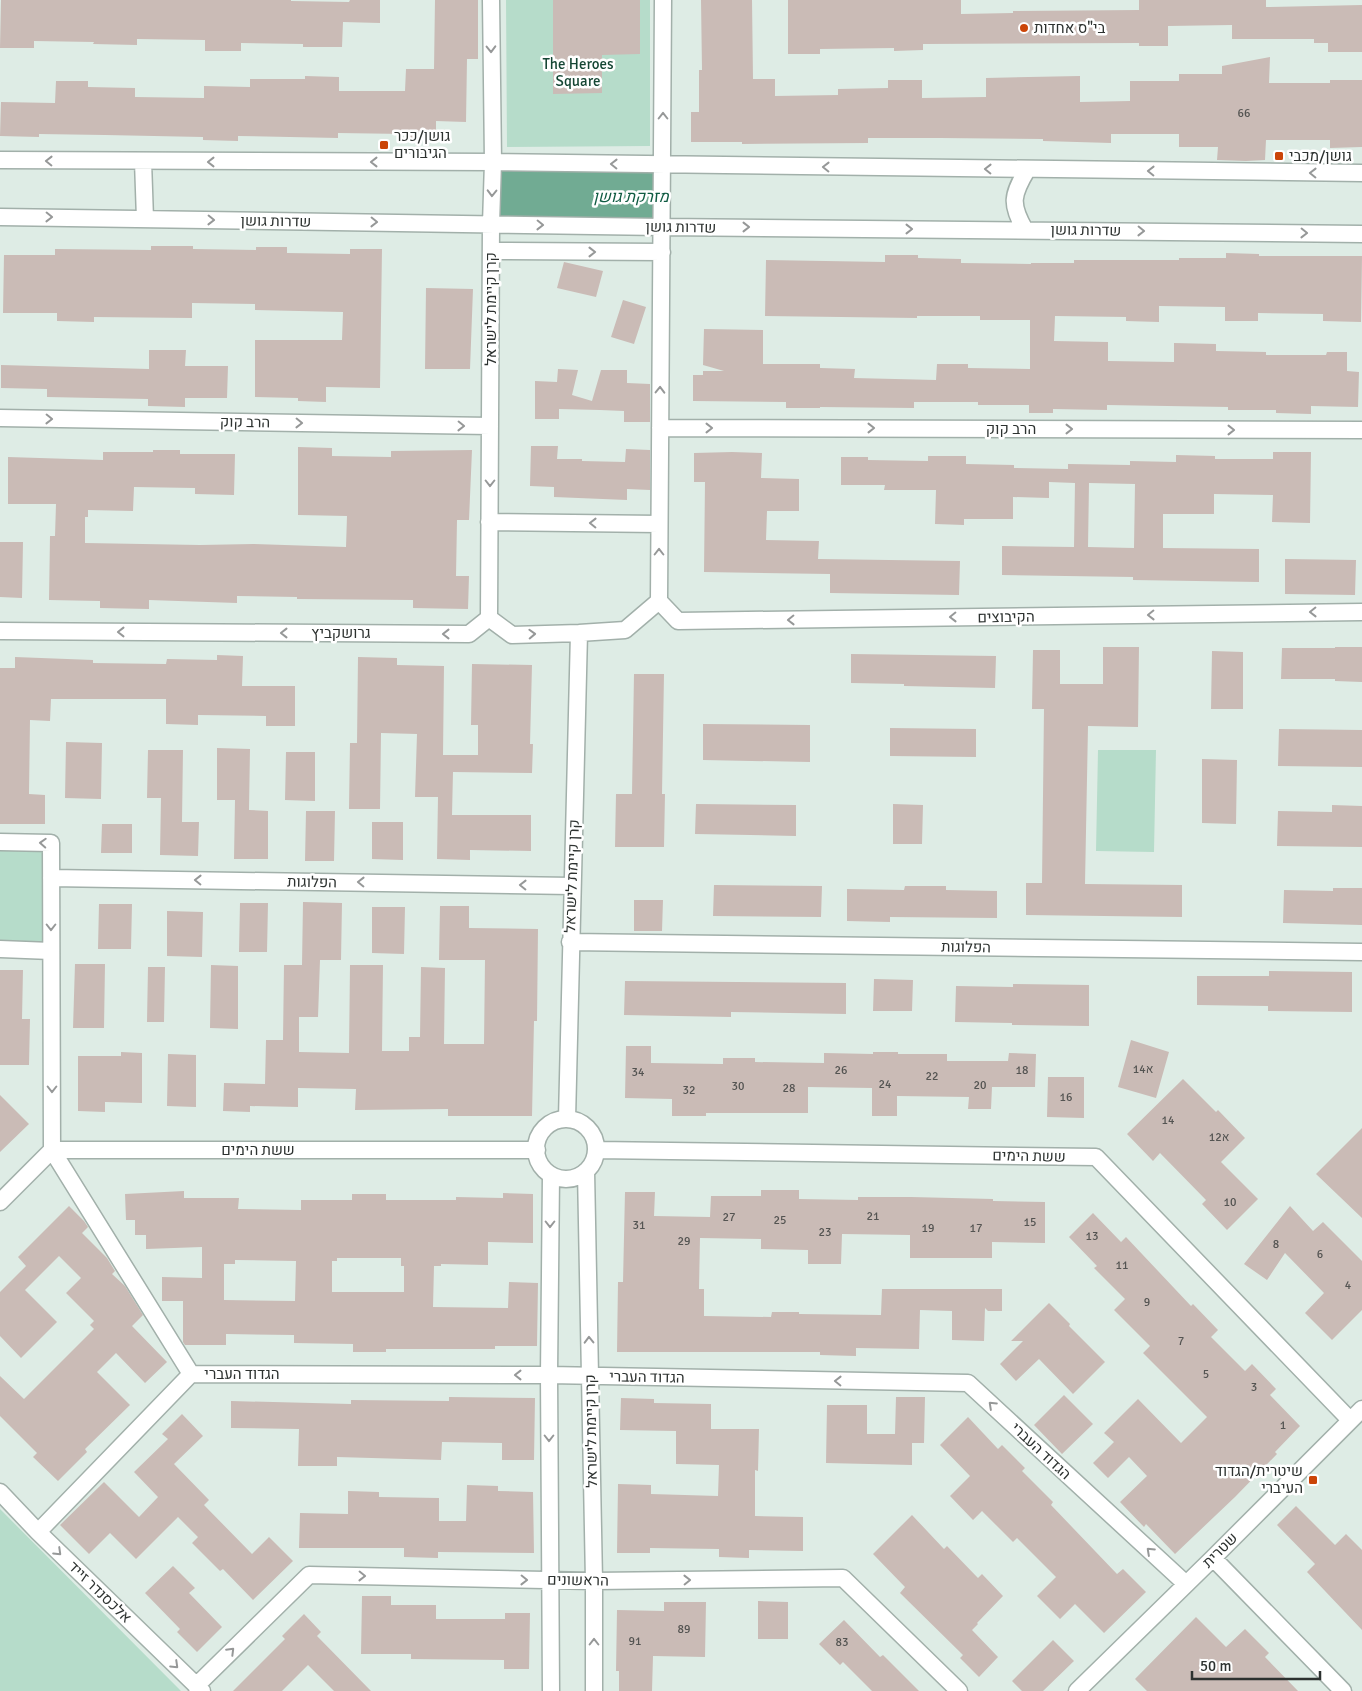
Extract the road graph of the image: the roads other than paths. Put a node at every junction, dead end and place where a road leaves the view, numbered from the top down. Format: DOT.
graph roads {
  1 [pos="491,0"];
  2 [pos="663,0"];
  3 [pos="0,160"];
  4 [pos="143,161"];
  5 [pos="493,162"];
  6 [pos="662,165"];
  7 [pos="1027,170"];
  8 [pos="1362,173"];
  9 [pos="0,217"];
  10 [pos="145,219"];
  11 [pos="491,224"];
  12 [pos="662,227"];
  13 [pos="1025,230"];
  14 [pos="1362,234"];
  15 [pos="491,251"];
  16 [pos="662,252"];
  17 [pos="0,418"];
  18 [pos="490,426"];
  19 [pos="660,428"];
  20 [pos="1362,430"];
  21 [pos="490,522"];
  22 [pos="660,524"];
  23 [pos="659,601"];
  24 [pos="1362,612"];
  25 [pos="489,618"];
  26 [pos="0,631"];
  27 [pos="579,633"];
  28 [pos="0,842"];
  29 [pos="51,878"];
  30 [pos="572,886"];
  31 [pos="570,942"];
  32 [pos="0,949"];
  33 [pos="51,951"];
  34 [pos="1362,952"];
  35 [pos="567,1119"];
  36 [pos="52,1150"];
  37 [pos="536,1150"];
  38 [pos="596,1150"];
  39 [pos="586,1171"];
  40 [pos="551,1175"];
  41 [pos="0,1202"];
  42 [pos="190,1374"];
  43 [pos="549,1375"];
  44 [pos="590,1376"];
  45 [pos="1362,1408"];
  46 [pos="1350,1420"];
  47 [pos="0,1492"];
  48 [pos="38,1532"];
  49 [pos="1213,1558"];
  50 [pos="550,1580"];
  51 [pos="594,1581"];
  52 [pos="1186,1584"];
  53 [pos="199,1688"];
  54 [pos="551,1691"];
  55 [pos="594,1691"];
  56 [pos="959,1691"];
  57 [pos="1077,1691"];
  58 [pos="1343,1691"];
  1 -- 5 [label="street, קרן קיימת לישראל, one-way"];
  6 -- 2 [label="street, one-way"];
  4 -- 3 [label="street, one-way"];
  5 -- 4 [label="street, one-way"];
  4 -- 10 [label="street"];
  6 -- 5 [label="street, one-way"];
  5 -- 11 [label="street, קרן קיימת לישראל, one-way"];
  7 -- 6 [label="street, one-way"];
  6 -- 12 [label="street"];
  8 -- 7 [label="street, one-way"];
  7 -- 13 [label="street"];
  9 -- 10 [label="street, שדרות גושן, one-way"];
  10 -- 11 [label="street, שדרות גושן, one-way"];
  11 -- 12 [label="street, שדרות גושן, one-way"];
  11 -- 15 [label="street, קרן קיימת לישראל"];
  12 -- 13 [label="street, שדרות גושן, one-way"];
  12 -- 16 [label="street"];
  13 -- 14 [label="street, שדרות גושן, one-way"];
  15 -- 16 [label="street, one-way"];
  15 -- 18 [label="street, קרן קיימת לישראל"];
  19 -- 16 [label="street, one-way"];
  17 -- 18 [label="street, הרב קוק, one-way"];
  18 -- 21 [label="street, קרן קיימת לישראל, one-way"];
  19 -- 20 [label="street, הרב קוק, one-way"];
  19 -- 22 [label="street"];
  22 -- 21 [label="street, one-way"];
  21 -- 25 [label="street, קרן קיימת לישראל"];
  23 -- 22 [label="street, one-way"];
  24 -- 23 [label="street, הקיבוצים, one-way"];
  23 -- 27 [label="street"];
  25 -- 26 [label="street, גרושקביץ, one-way"];
  25 -- 27 [label="street, one-way"];
  27 -- 30 [label="street, קרן קיימת לישראל"];
  29 -- 28 [label="street, one-way"];
  30 -- 29 [label="street, הפלוגות, one-way"];
  29 -- 33 [label="street, one-way"];
  30 -- 31 [label="street, קרן קיימת לישראל"];
  31 -- 34 [label="street, הפלוגות"];
  31 -- 35 [label="street, קרן קיימת לישראל"];
  32 -- 33 [label="street"];
  33 -- 36 [label="street, one-way"];
  35 -- 37 [label="street"];
  35 -- 38 [label="street"];
  36 -- 37 [label="street, ששת הימים"];
  36 -- 41 [label="street"];
  36 -- 42 [label="street"];
  37 -- 40 [label="street"];
  38 -- 39 [label="street"];
  38 -- 46 [label="street, ששת הימים"];
  39 -- 40 [label="street"];
  44 -- 39 [label="street, קרן קיימת לישראל, one-way"];
  40 -- 43 [label="street, one-way"];
  43 -- 42 [label="street, הגדוד העברי, one-way"];
  42 -- 48 [label="street, הגדוד העברי"];
  43 -- 44 [label="street, הגדוד העברי"];
  43 -- 50 [label="street, one-way"];
  44 -- 51 [label="street, קרן קיימת לישראל"];
  52 -- 44 [label="street, הגדוד העברי, one-way"];
  45 -- 46 [label="street, שטרית"];
  46 -- 49 [label="street, שטרית"];
  47 -- 48 [label="street, אלכסנדר זייד"];
  48 -- 53 [label="street, אלכסנדר זייד, one-way"];
  49 -- 52 [label="street, שטרית"];
  49 -- 58 [label="street"];
  50 -- 51 [label="street, הראשונים"];
  53 -- 50 [label="street, הראשונים, one-way"];
  50 -- 54 [label="street"];
  55 -- 51 [label="street, קרן קיימת לישראל, one-way"];
  51 -- 56 [label="street, הראשונים, one-way"];
  52 -- 57 [label="street, שטרית"];
}
